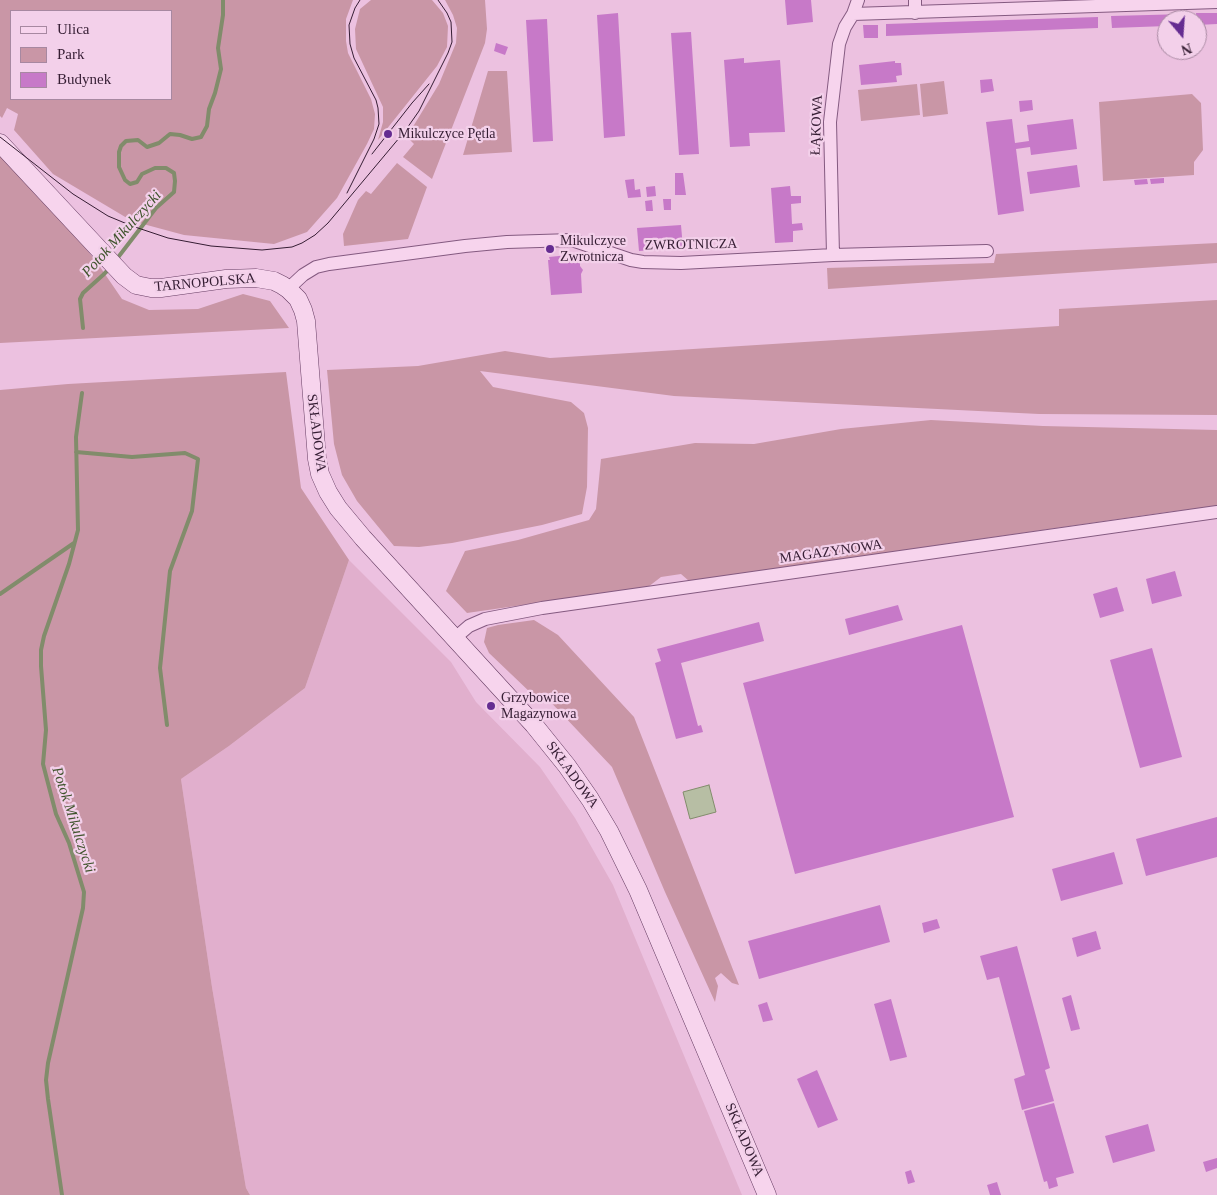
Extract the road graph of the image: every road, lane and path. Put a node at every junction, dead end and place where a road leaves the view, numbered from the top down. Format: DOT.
graph roads {
  1 [pos="858,0"];
  2 [pos="1217,2"];
  3 [pos="1095,3"];
  4 [pos="915,6"];
  5 [pos="853,14"];
  6 [pos="0,143"];
  7 [pos="987,251"];
  8 [pos="833,255"];
  9 [pos="288,289"];
  10 [pos="1217,512"];
  11 [pos="455,638"];
  12 [pos="767,1195"];
  1 -- 5 [label="street, ŁĄKOWA"];
  2 -- 3 [label="street"];
  3 -- 4 [label="street"];
  4 -- 5 [label="street"];
  5 -- 8 [label="street, ŁĄKOWA"];
  6 -- 9 [label="main road, TARNOPOLSKA"];
  7 -- 8 [label="street, ZWROTNICZA"];
  8 -- 9 [label="street, ZWROTNICZA"];
  9 -- 11 [label="main road, SKŁADOWA"];
  10 -- 11 [label="street, MAGAZYNOWA"];
  11 -- 12 [label="main road, SKŁADOWA"];
}
